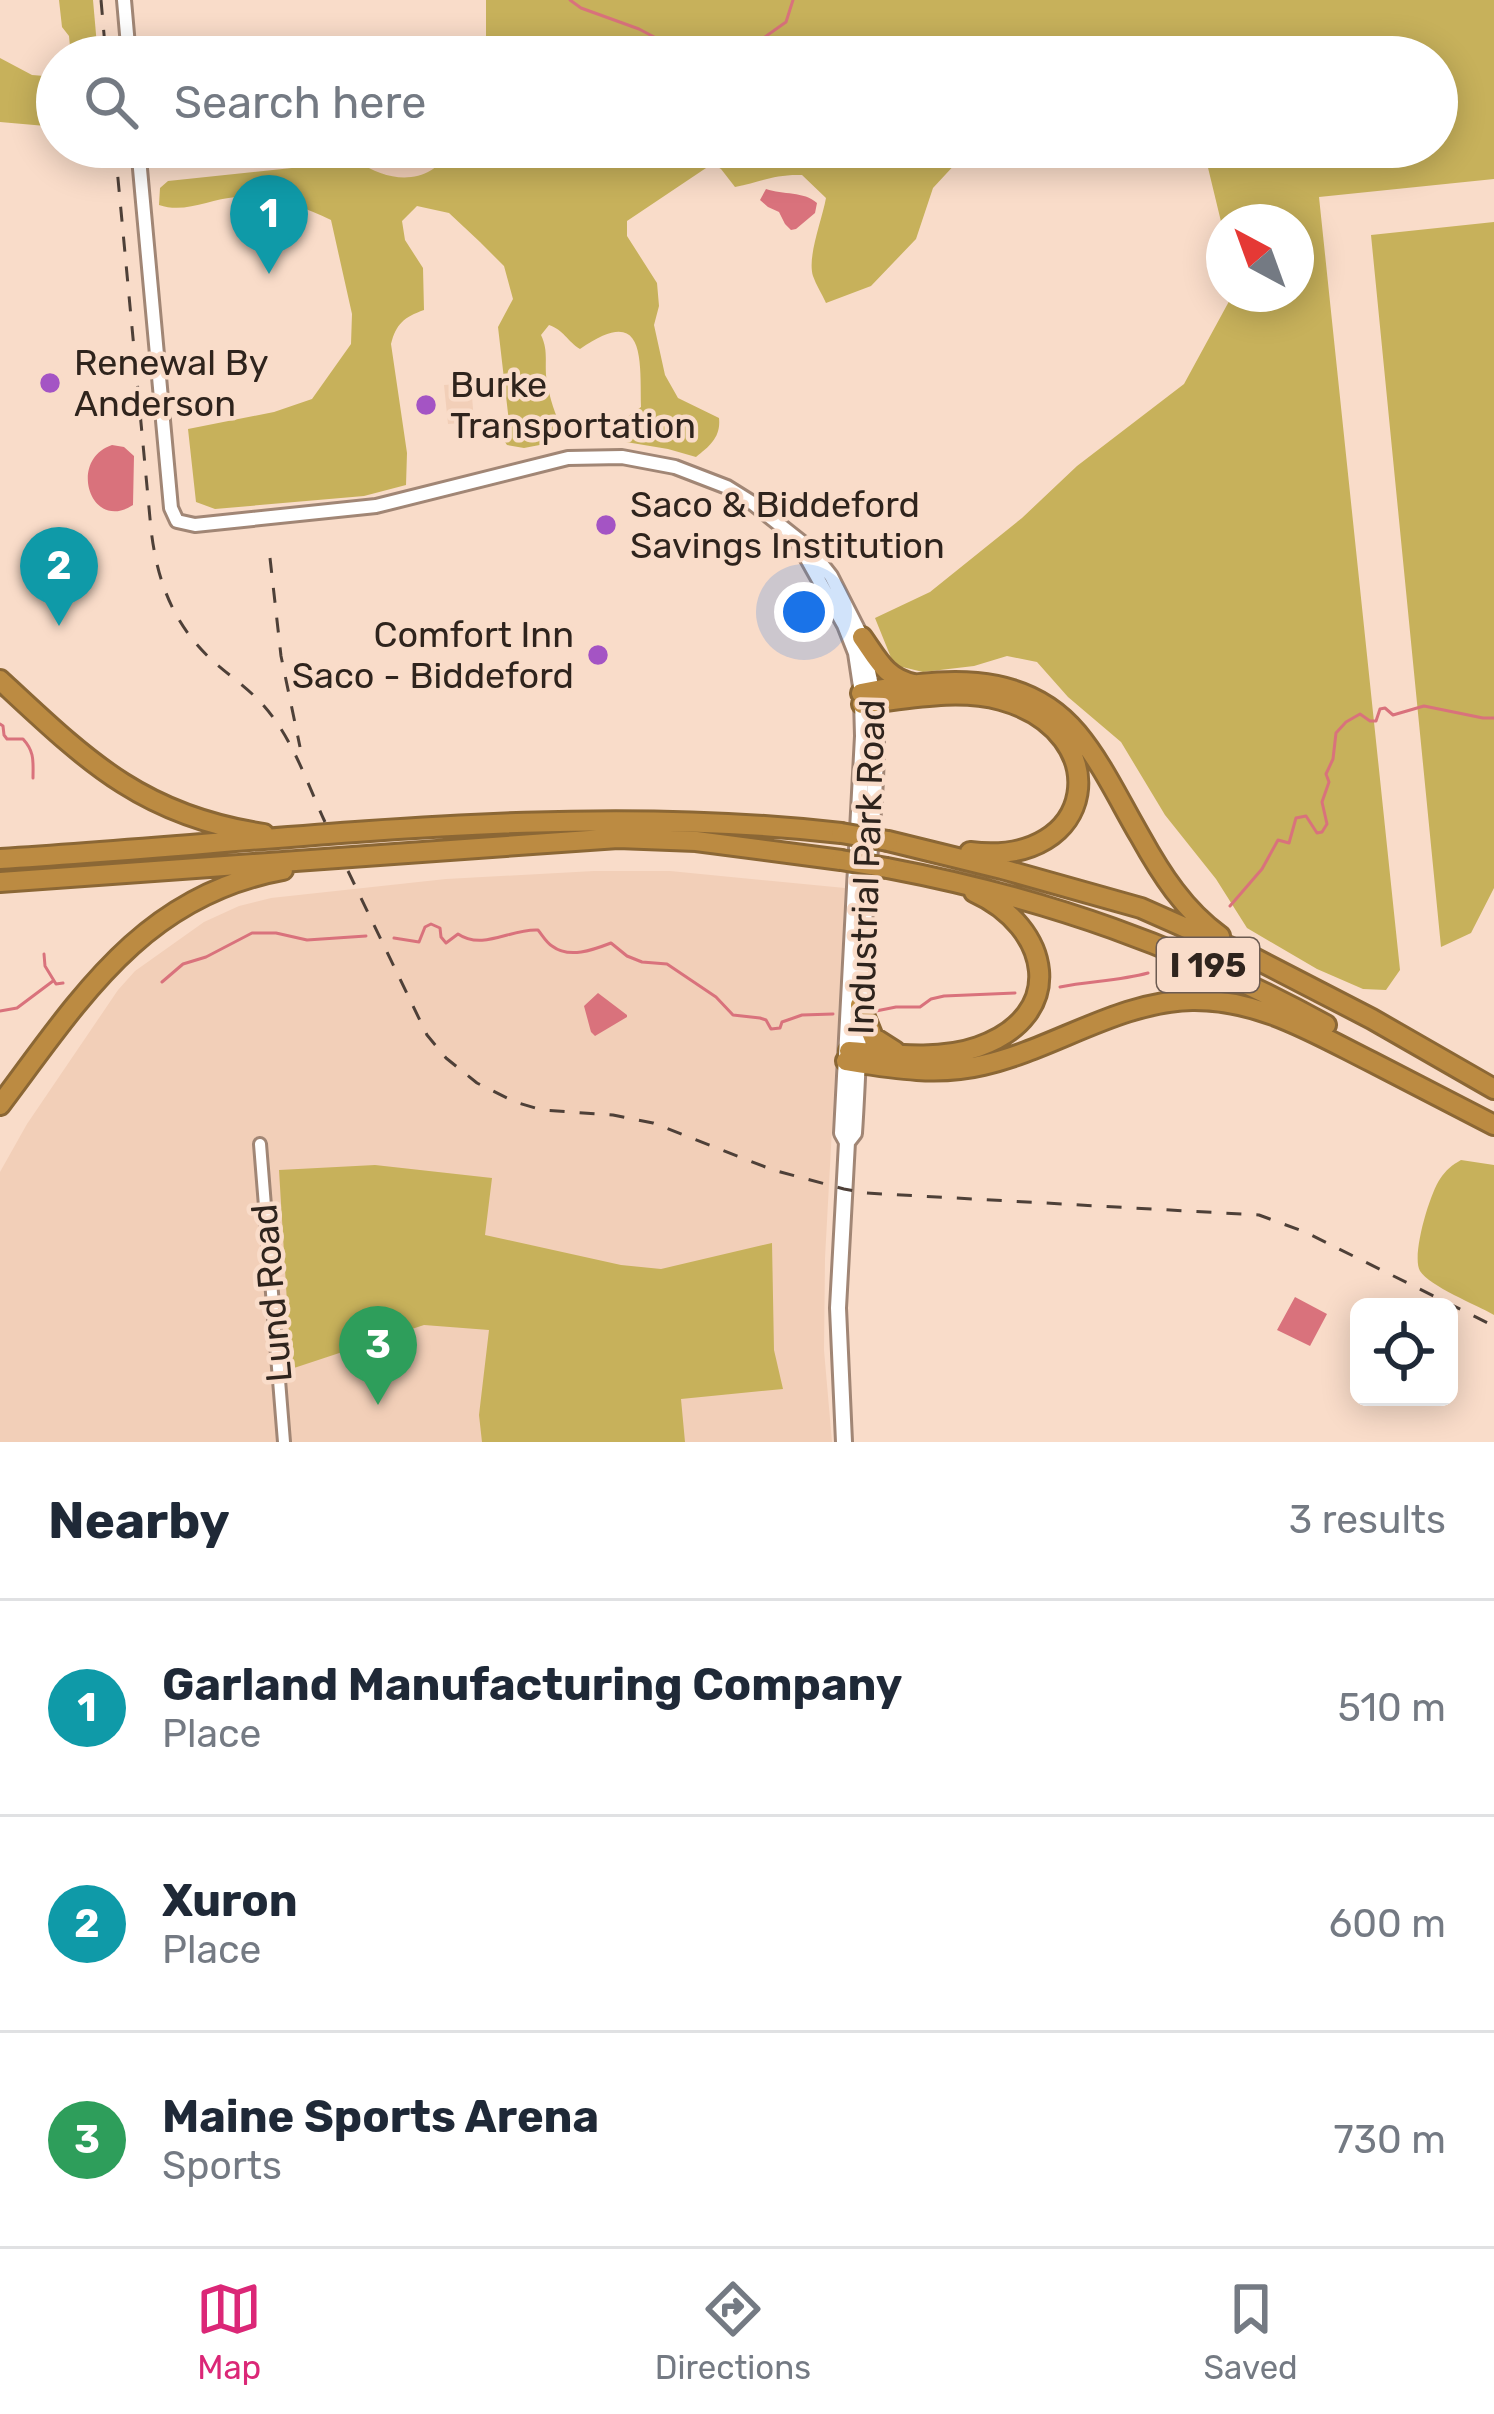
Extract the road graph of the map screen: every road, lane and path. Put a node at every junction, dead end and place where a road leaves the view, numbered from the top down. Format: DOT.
graph roads {
  1 [pos="124,0"];
  2 [pos="127,36"];
  3 [pos="140,168"];
  4 [pos="796,540"];
  5 [pos="862,637"];
  6 [pos="0,680"];
  7 [pos="924,684"];
  8 [pos="868,698"];
  9 [pos="305,836"];
  10 [pos="887,841"];
  11 [pos="372,856"];
  12 [pos="0,859"];
  13 [pos="942,878"];
  14 [pos="0,881"];
  15 [pos="1254,958"];
  16 [pos="860,1005"];
  17 [pos="911,1054"];
  18 [pos="853,1056"];
  19 [pos="1494,1090"];
  20 [pos="1452,1104"];
  21 [pos="0,1105"];
  22 [pos="1494,1125"];
  23 [pos="260,1144"];
  24 [pos="284,1442"];
  25 [pos="844,1442"];
  1 -- 2 [label="street"];
  3 -- 4 [label="street, Industrial Park Road"];
  4 -- 5 [label="street, Industrial Park Road"];
  4 -- 8 [label="street, Industrial Park Road"];
  5 -- 7 [label="highway"];
  5 -- 8 [label="street, Industrial Park Road"];
  6 -- 9 [label="highway"];
  7 -- 8 [label="highway"];
  7 -- 15 [label="highway"];
  8 -- 10 [label="highway"];
  8 -- 16 [label="main road, Industrial Park Road"];
  8 -- 18 [label="main road, Industrial Park Road"];
  9 -- 10 [label="highway, I 195, bridge"];
  9 -- 12 [label="highway"];
  10 -- 15 [label="highway, I 195"];
  11 -- 13 [label="highway, I 195, bridge"];
  11 -- 14 [label="highway"];
  11 -- 21 [label="highway"];
  13 -- 17 [label="highway"];
  13 -- 20 [label="highway, I 195"];
  15 -- 19 [label="highway, I 195"];
  16 -- 17 [label="highway"];
  16 -- 18 [label="main road, Industrial Park Road"];
  17 -- 18 [label="highway"];
  18 -- 20 [label="highway"];
  18 -- 25 [label="main road, Industrial Park Road"];
  20 -- 22 [label="highway, I 195"];
  23 -- 24 [label="street, Lund Road"];
}
